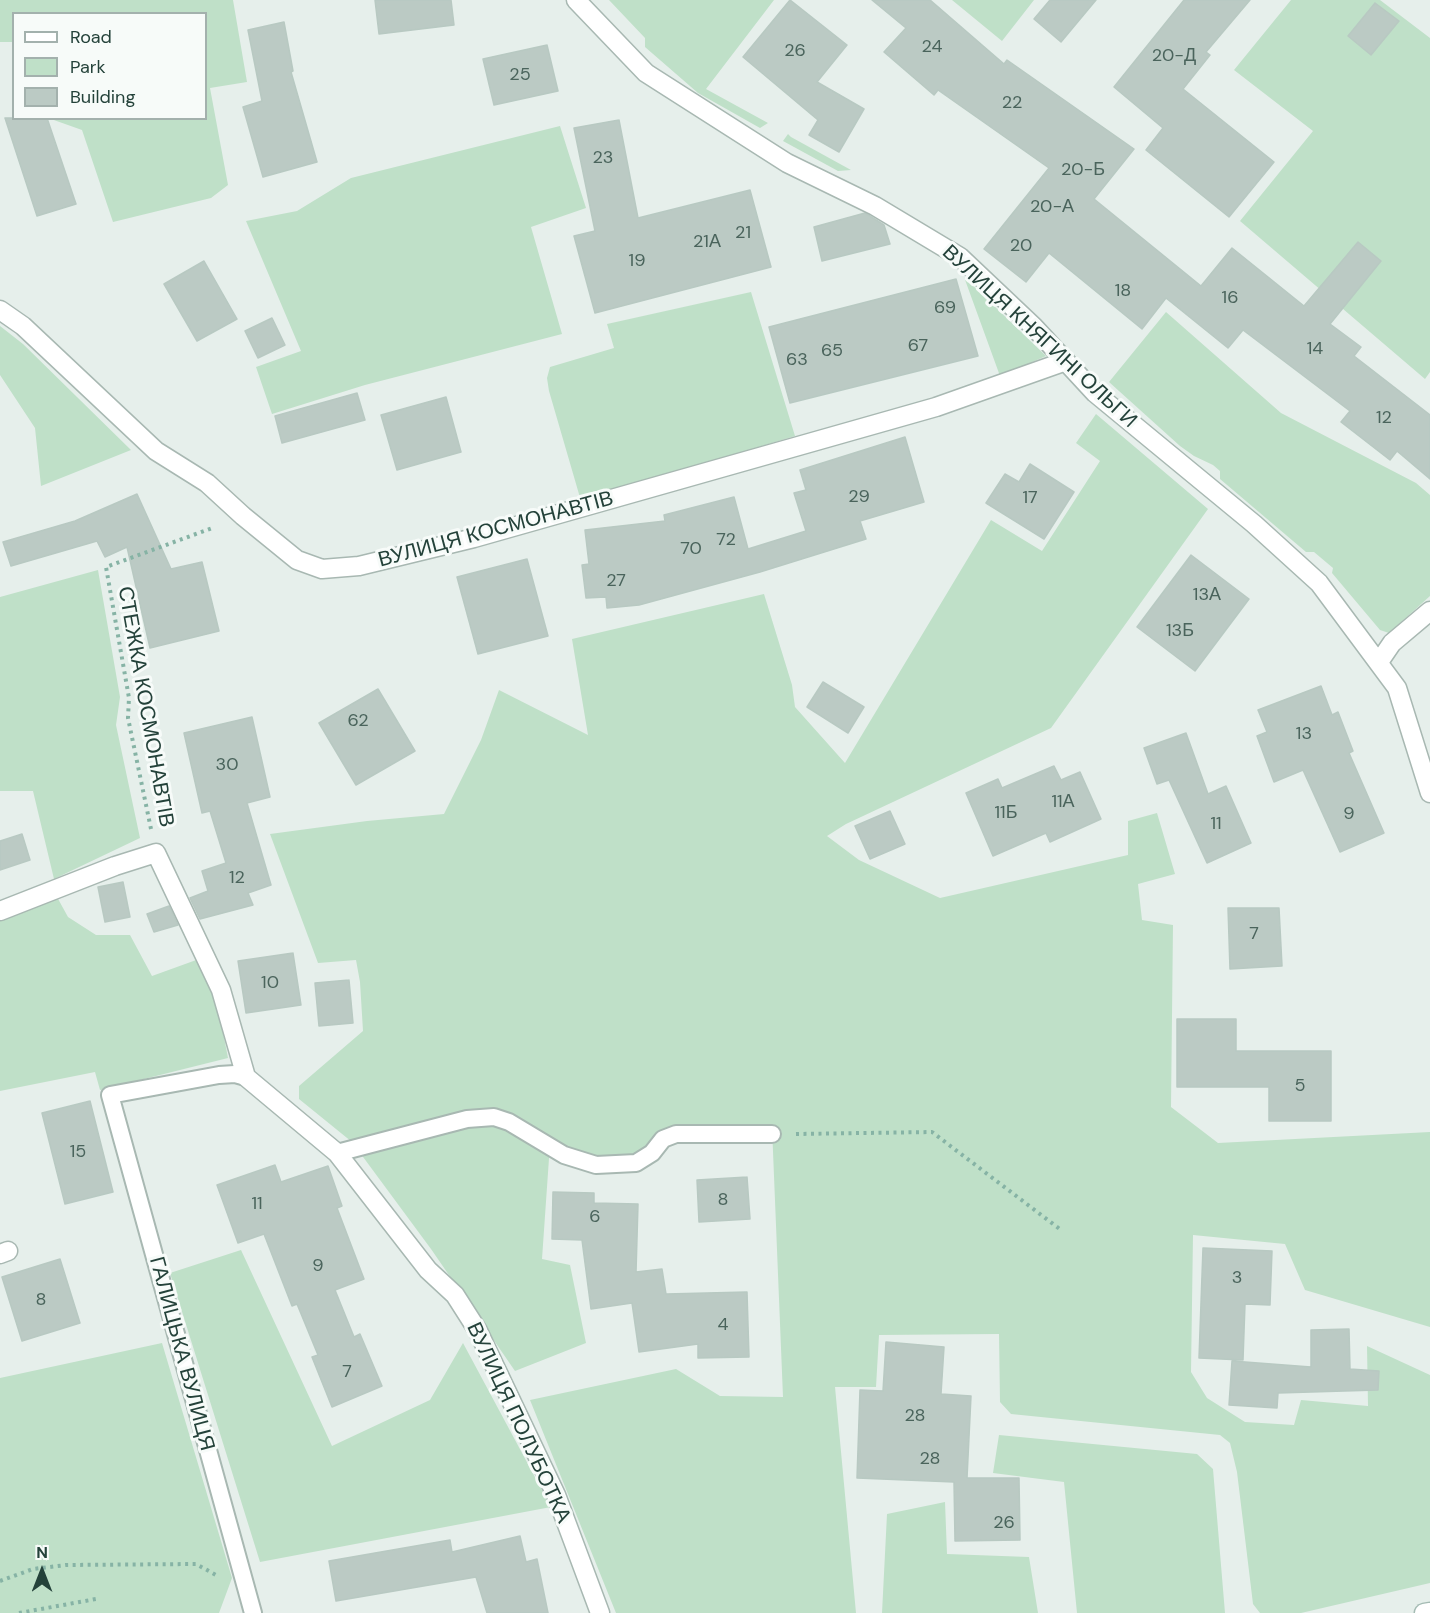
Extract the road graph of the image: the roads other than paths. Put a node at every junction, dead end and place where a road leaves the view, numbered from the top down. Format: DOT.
graph roads {
  1 [pos="576,0"];
  2 [pos="0,310"];
  3 [pos="1066,361"];
  4 [pos="1430,610"];
  5 [pos="1379,662"];
  6 [pos="1430,793"];
  7 [pos="0,911"];
  8 [pos="246,1077"];
  9 [pos="772,1134"];
  10 [pos="337,1153"];
  11 [pos="1430,1612"];
  12 [pos="253,1613"];
  13 [pos="600,1613"];
  14 [pos="1424,1613"];
  1 -- 3 [label="street, ВУЛИЦЯ КНЯГИНІ ОЛЬГИ"];
  2 -- 3 [label="street, ВУЛИЦЯ КОСМОНАВТІВ"];
  3 -- 5 [label="street, ВУЛИЦЯ КНЯГИНІ ОЛЬГИ"];
  4 -- 5 [label="street"];
  5 -- 6 [label="street, ВУЛИЦЯ КНЯГИНІ ОЛЬГИ"];
  7 -- 8 [label="street"];
  8 -- 10 [label="street, ВУЛИЦЯ ПОЛУБОТКА"];
  8 -- 12 [label="lane, ГАЛИЦЬКА ВУЛИЦЯ"];
  9 -- 10 [label="lane"];
  10 -- 13 [label="street, ВУЛИЦЯ ПОЛУБОТКА"];
  11 -- 14 [label="street"];
}
